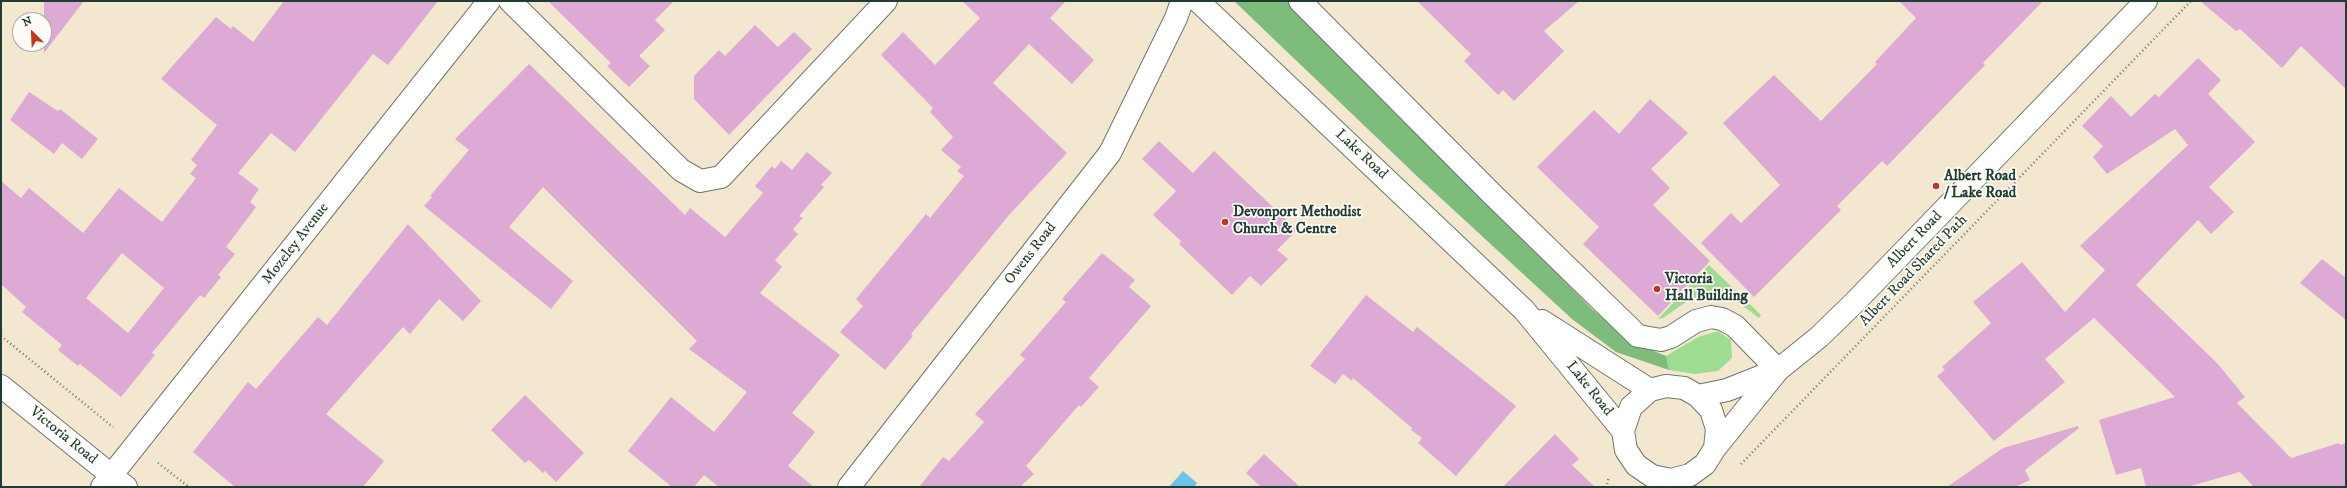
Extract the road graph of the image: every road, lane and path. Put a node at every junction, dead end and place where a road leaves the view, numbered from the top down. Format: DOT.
graph roads {
  1 [pos="489,1"];
  2 [pos="510,1"];
  3 [pos="886,1"];
  4 [pos="1182,1"];
  5 [pos="1198,1"];
  6 [pos="1300,1"];
  7 [pos="2146,1"];
  8 [pos="2191,1"];
  9 [pos="1524,310"];
  10 [pos="1,336"];
  11 [pos="1778,370"];
  12 [pos="1,386"];
  13 [pos="1650,390"];
  14 [pos="1698,396"];
  15 [pos="118,431"];
  16 [pos="1623,431"];
  17 [pos="1715,448"];
  18 [pos="156,461"];
  19 [pos="1736,469"];
  20 [pos="1610,474"];
  21 [pos="1686,481"];
  22 [pos="1648,482"];
  23 [pos="113,483"];
  24 [pos="1607,484"];
  25 [pos="189,487"];
  26 [pos="849,487"];
  1 -- 23 [label="main road, Mozeley Avenue"];
  2 -- 3 [label="main road"];
  4 -- 26 [label="main road, Owens Road"];
  5 -- 9 [label="main road, Lake Road"];
  6 -- 11 [label="main road"];
  7 -- 11 [label="main road, Albert Road"];
  8 -- 19 [label="path, Albert Road Shared Path"];
  9 -- 13 [label="main road, Lake Road"];
  9 -- 16 [label="main road, Lake Road"];
  10 -- 15 [label="path"];
  11 -- 14 [label="main road, Albert Road"];
  11 -- 17 [label="main road, Albert Road"];
  12 -- 23 [label="main road, Victoria Road"];
  13 -- 14 [label="main road"];
  13 -- 16 [label="main road"];
  14 -- 17 [label="main road"];
  16 -- 22 [label="main road"];
  17 -- 21 [label="main road"];
  18 -- 25 [label="path"];
  20 -- 24 [label="path"];
  21 -- 22 [label="main road"];
}
